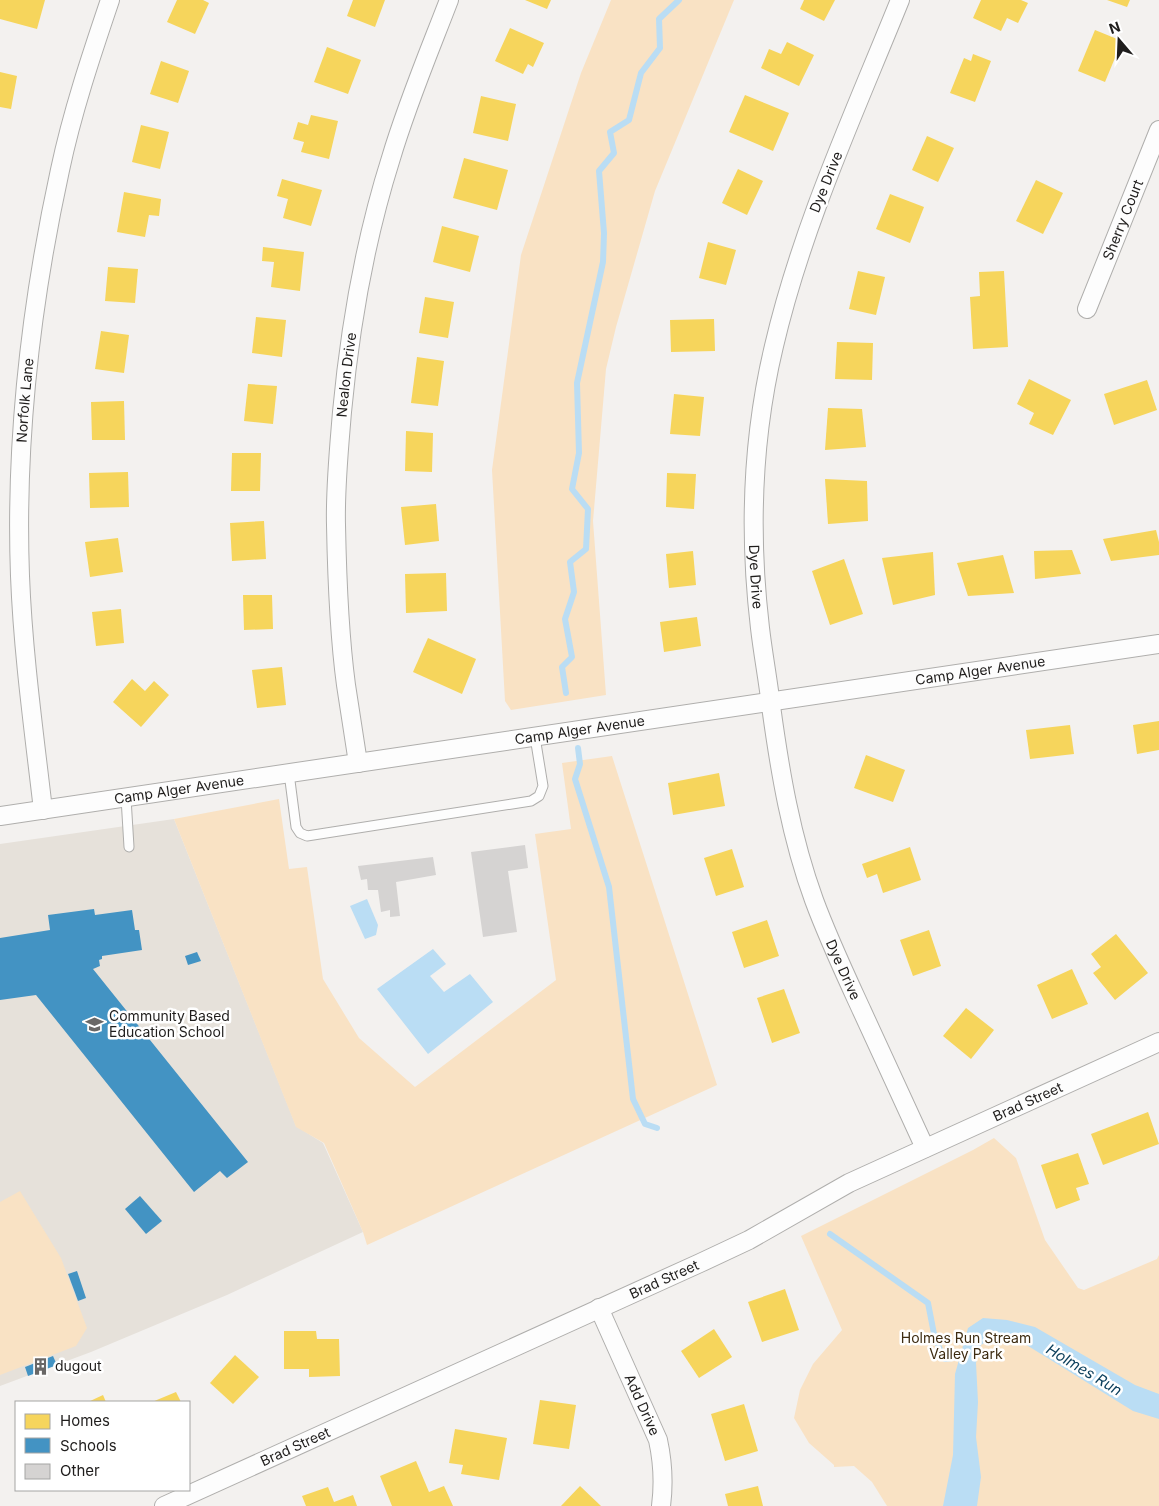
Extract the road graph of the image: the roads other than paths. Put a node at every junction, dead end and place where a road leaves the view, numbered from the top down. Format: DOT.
graph roads {
  1 [pos="110,0"];
  2 [pos="449,0"];
  3 [pos="900,0"];
  4 [pos="1159,130"];
  5 [pos="1087,309"];
  6 [pos="1159,644"];
  7 [pos="771,702"];
  8 [pos="535,737"];
  9 [pos="358,763"];
  10 [pos="289,773"];
  11 [pos="126,798"];
  12 [pos="43,810"];
  13 [pos="0,816"];
  14 [pos="129,847"];
  15 [pos="1159,1042"];
  16 [pos="925,1148"];
  17 [pos="600,1308"];
  18 [pos="164,1506"];
  19 [pos="661,1506"];
  1 -- 12 [label="street, Norfolk Lane"];
  2 -- 9 [label="street, Nealon Drive"];
  3 -- 7 [label="street, Dye Drive"];
  4 -- 5 [label="street, Sherry Court"];
  6 -- 7 [label="street, Camp Alger Avenue"];
  7 -- 8 [label="street, Camp Alger Avenue"];
  7 -- 16 [label="street, Dye Drive"];
  8 -- 9 [label="street, Camp Alger Avenue"];
  8 -- 10 [label="lane"];
  9 -- 10 [label="street, Camp Alger Avenue"];
  10 -- 11 [label="street, Camp Alger Avenue"];
  11 -- 12 [label="street, Camp Alger Avenue"];
  11 -- 14 [label="lane"];
  12 -- 13 [label="street, Camp Alger Avenue"];
  15 -- 16 [label="street, Brad Street"];
  16 -- 17 [label="street, Brad Street"];
  17 -- 18 [label="street, Brad Street"];
  17 -- 19 [label="street, Add Drive"];
}
